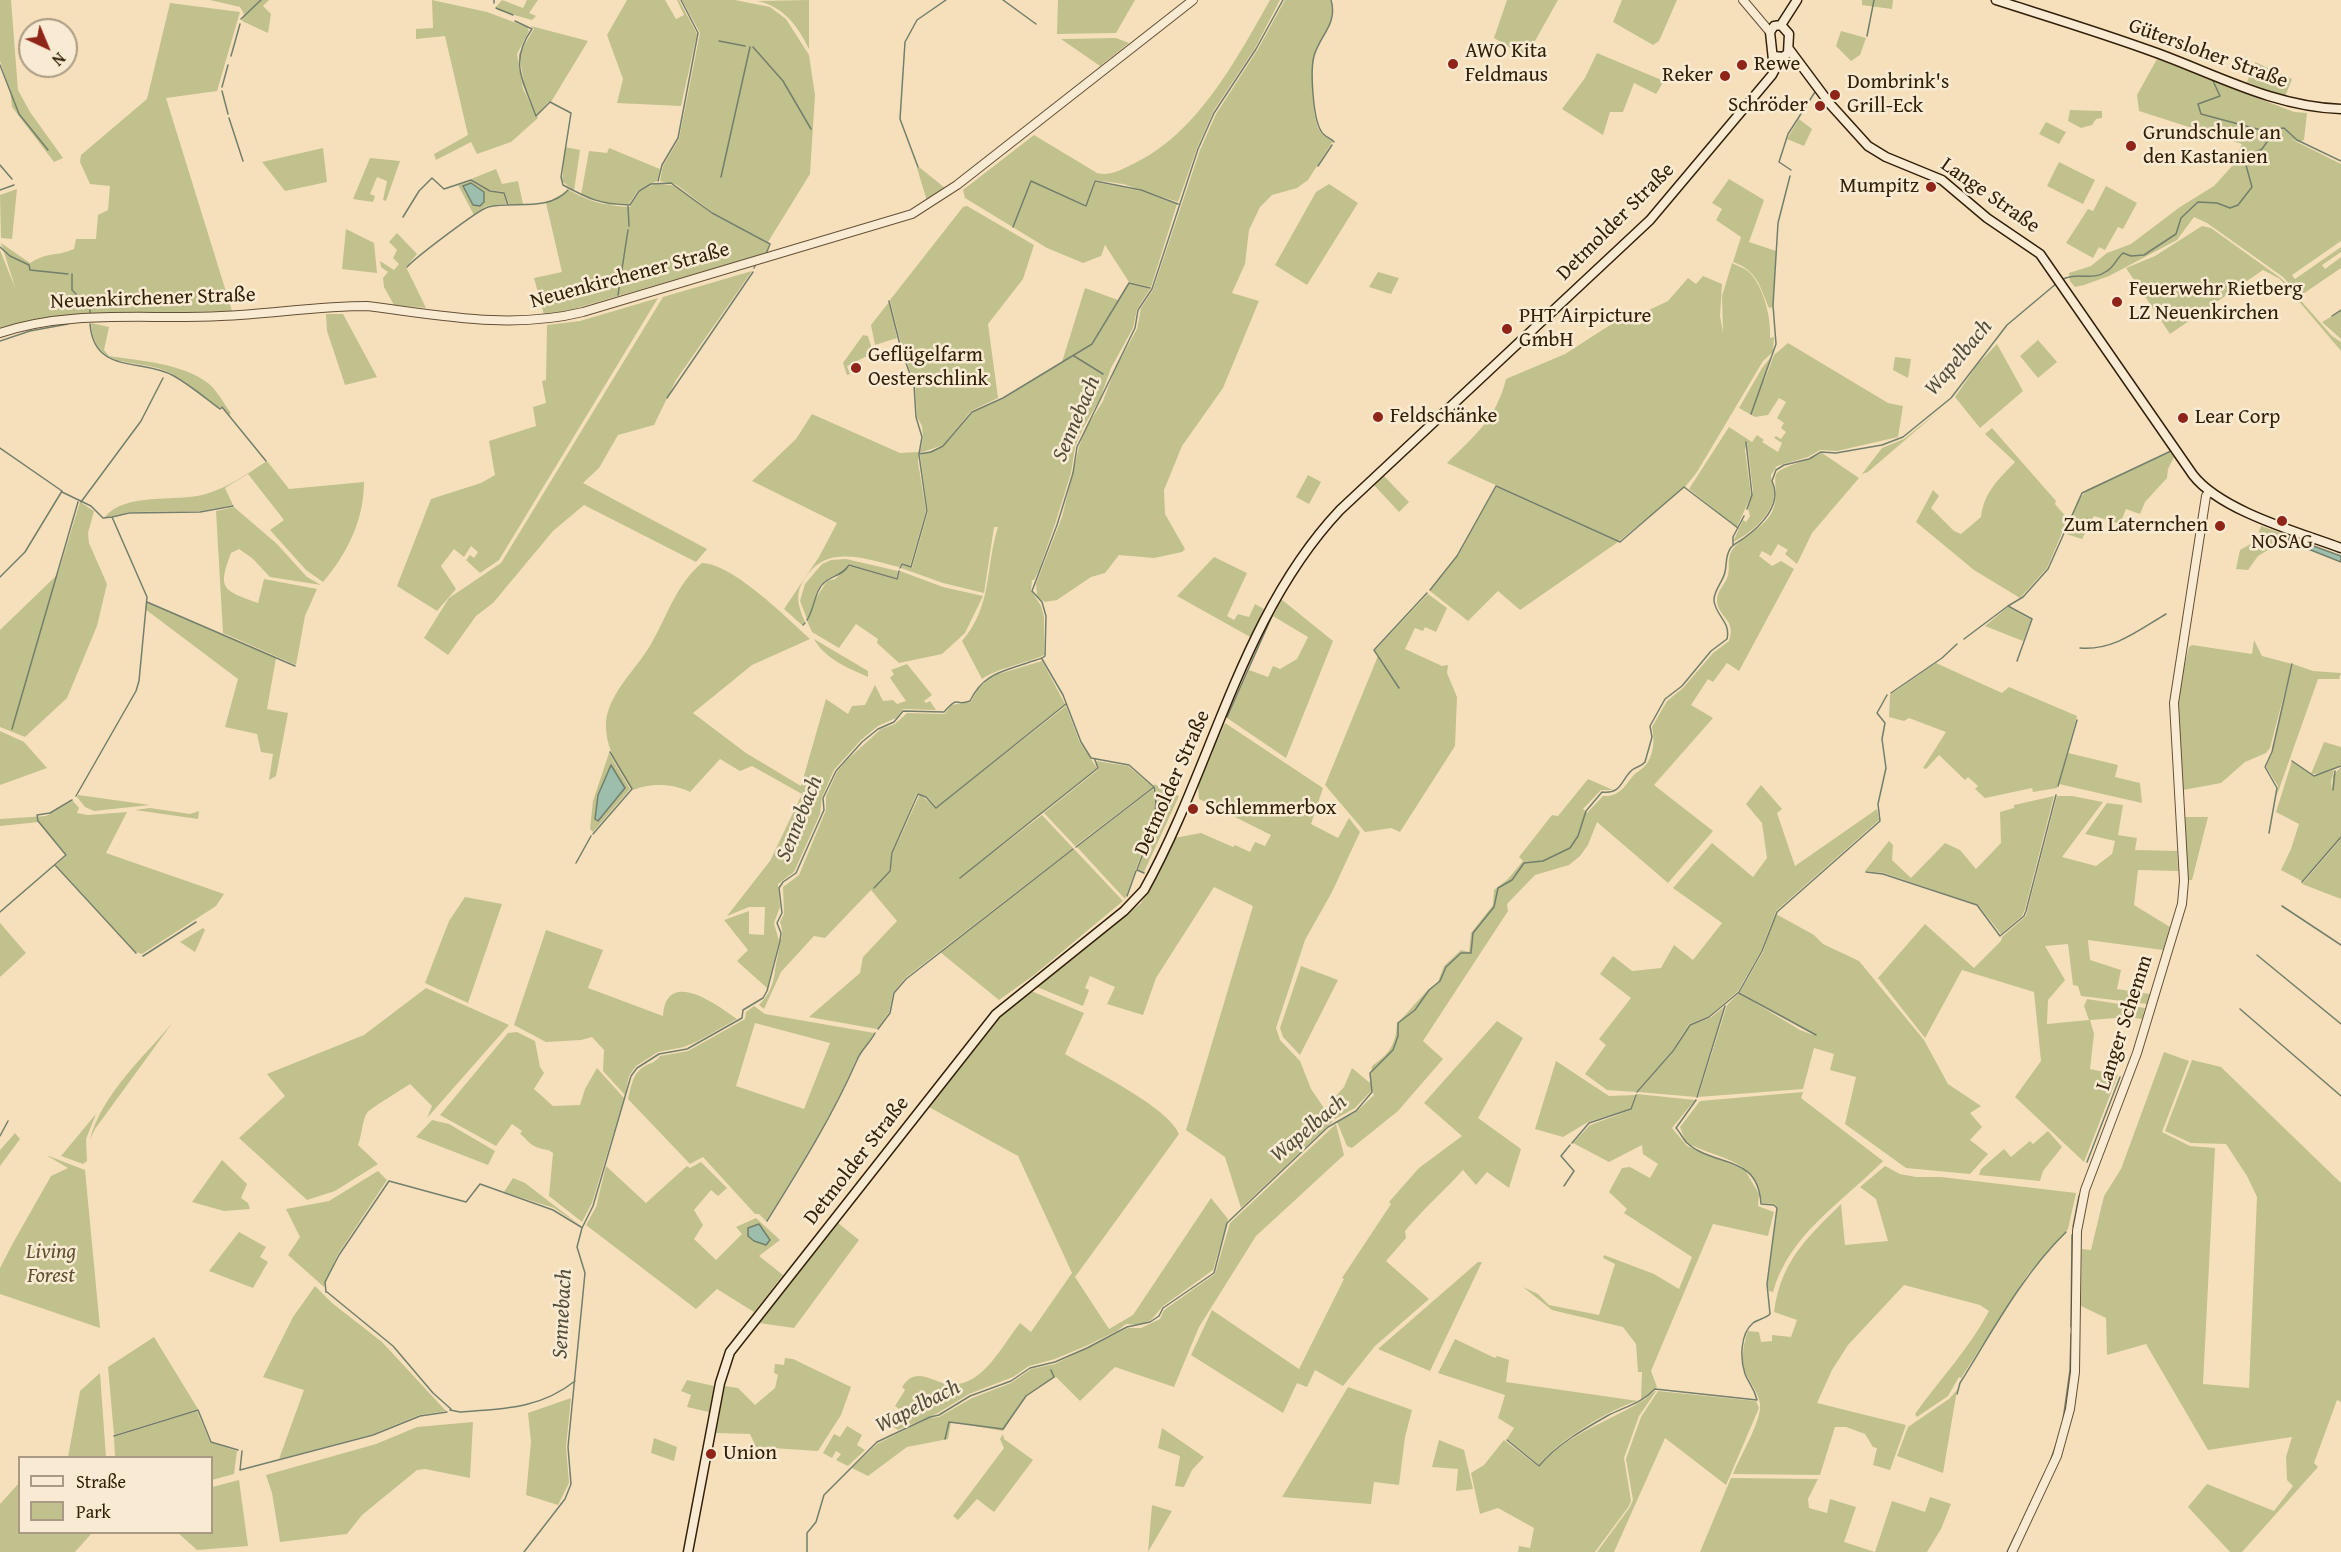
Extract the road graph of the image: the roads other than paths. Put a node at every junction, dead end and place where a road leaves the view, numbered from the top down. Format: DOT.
graph roads {
  1 [pos="1193,0"];
  2 [pos="1743,0"];
  3 [pos="1797,0"];
  4 [pos="1996,0"];
  5 [pos="1778,28"];
  6 [pos="1782,55"];
  7 [pos="2341,109"];
  8 [pos="0,333"];
  9 [pos="2209,492"];
  10 [pos="2341,548"];
  11 [pos="688,1552"];
  12 [pos="2012,1552"];
  1 -- 8 [label="street, Neuenkirchener Straße"];
  2 -- 5 [label="street"];
  3 -- 5 [label="main road"];
  4 -- 7 [label="main road, Gütersloher Straße"];
  5 -- 6 [label="main road"];
  5 -- 6 [label="main road"];
  6 -- 9 [label="main road, Lange Straße"];
  6 -- 11 [label="main road, Detmolder Straße"];
  9 -- 10 [label="main road"];
  9 -- 12 [label="street, Langer Schemm"];
}
